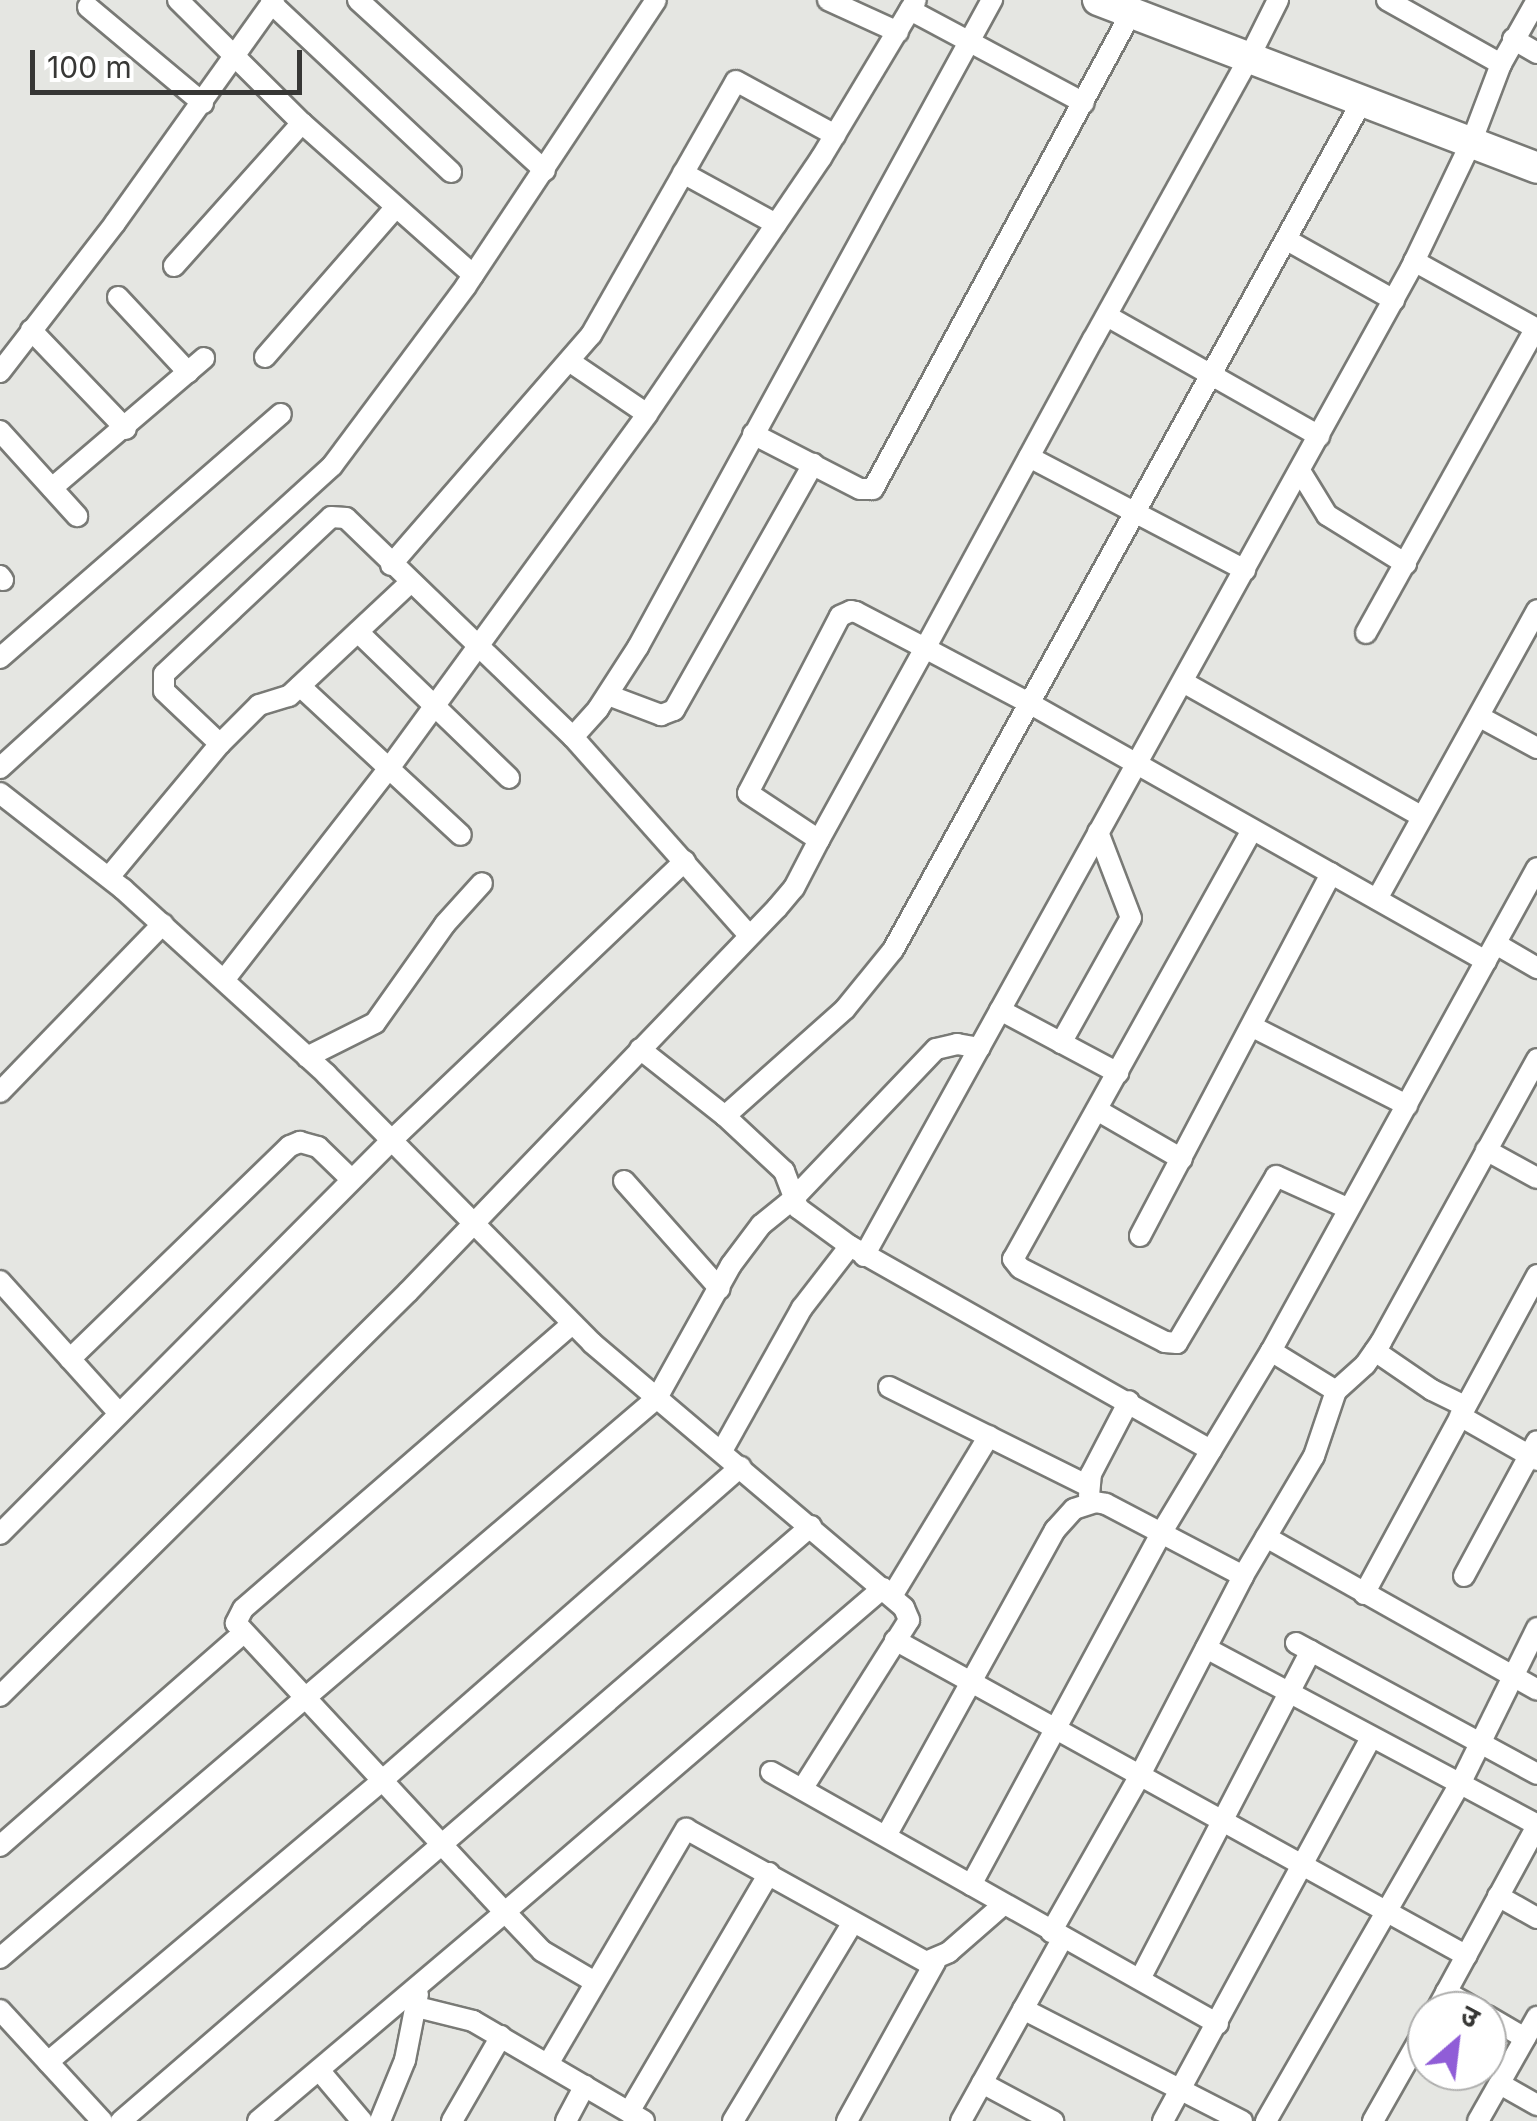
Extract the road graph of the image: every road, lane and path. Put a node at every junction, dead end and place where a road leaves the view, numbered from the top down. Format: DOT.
graph roads {
  1 [pos="178,0"];
  2 [pos="358,0"];
  3 [pos="656,0"];
  4 [pos="828,0"];
  5 [pos="992,0"];
  6 [pos="1098,0"];
  7 [pos="1278,0"];
  8 [pos="1387,0"];
  9 [pos="1536,0"];
  10 [pos="272,2"];
  11 [pos="913,5"];
  12 [pos="88,7"];
  13 [pos="1131,13"];
  14 [pos="898,32"];
  15 [pos="1513,39"];
  16 [pos="970,42"];
  17 [pos="1537,53"];
  18 [pos="235,54"];
  19 [pos="1249,58"];
  20 [pos="1501,64"];
  21 [pos="1362,101"];
  22 [pos="203,103"];
  23 [pos="1084,103"];
  24 [pos="302,122"];
  25 [pos="835,135"];
  26 [pos="1471,143"];
  27 [pos="1537,168"];
  28 [pos="546,171"];
  29 [pos="451,172"];
  30 [pos="683,173"];
  31 [pos="394,209"];
  32 [pos="776,224"];
  33 [pos="1287,240"];
  34 [pos="1414,261"];
  35 [pos="174,266"];
  36 [pos="473,276"];
  37 [pos="118,297"];
  38 [pos="1394,300"];
  39 [pos="1106,316"];
  40 [pos="1536,328"];
  41 [pos="30,330"];
  42 [pos="266,357"];
  43 [pos="570,361"];
  44 [pos="0,372"];
  45 [pos="1212,377"];
  46 [pos="280,414"];
  47 [pos="647,414"];
  48 [pos="126,429"];
  49 [pos="0,432"];
  50 [pos="753,434"];
  51 [pos="1319,436"];
  52 [pos="1029,457"];
  53 [pos="812,464"];
  54 [pos="1300,471"];
  55 [pos="52,488"];
  56 [pos="1133,512"];
  57 [pos="77,516"];
  58 [pos="391,564"];
  59 [pos="1406,564"];
  60 [pos="1245,570"];
  61 [pos="411,582"];
  62 [pos="1537,610"];
  63 [pos="358,632"];
  64 [pos="1366,633"];
  65 [pos="478,647"];
  66 [pos="926,648"];
  67 [pos="0,658"];
  68 [pos="1183,682"];
  69 [pos="300,686"];
  70 [pos="608,695"];
  71 [pos="435,704"];
  72 [pos="1029,704"];
  73 [pos="1480,717"];
  74 [pos="572,737"];
  75 [pos="220,744"];
  76 [pos="1537,748"];
  77 [pos="1135,766"];
  78 [pos="0,768"];
  79 [pos="390,768"];
  80 [pos="509,778"];
  81 [pos="0,793"];
  82 [pos="1421,816"];
  83 [pos="1252,830"];
  84 [pos="1098,832"];
  85 [pos="461,836"];
  86 [pos="819,840"];
  87 [pos="685,862"];
  88 [pos="1331,873"];
  89 [pos="1535,875"];
  90 [pos="109,877"];
  91 [pos="482,883"];
  92 [pos="1377,899"];
  93 [pos="163,924"];
  94 [pos="748,934"];
  95 [pos="1491,952"];
  96 [pos="1537,968"];
  97 [pos="224,980"];
  98 [pos="1000,1010"];
  99 [pos="1252,1027"];
  100 [pos="1061,1043"];
  101 [pos="980,1048"];
  102 [pos="640,1049"];
  103 [pos="307,1057"];
  104 [pos="1536,1064"];
  105 [pos="1118,1074"];
  106 [pos="0,1092"];
  107 [pos="1407,1105"];
  108 [pos="1097,1110"];
  109 [pos="725,1116"];
  110 [pos="394,1139"];
  111 [pos="1486,1150"];
  112 [pos="1182,1159"];
  113 [pos="1537,1178"];
  114 [pos="352,1180"];
  115 [pos="624,1181"];
  116 [pos="793,1199"];
  117 [pos="1348,1208"];
  118 [pos="473,1220"];
  119 [pos="1140,1236"];
  120 [pos="857,1251"];
  121 [pos="1537,1274"];
  122 [pos="0,1281"];
  123 [pos="720,1289"];
  124 [pos="572,1324"];
  125 [pos="1271,1351"];
  126 [pos="1375,1351"];
  127 [pos="70,1358"];
  128 [pos="888,1387"];
  129 [pos="1336,1391"];
  130 [pos="657,1398"];
  131 [pos="1129,1402"];
  132 [pos="1462,1411"];
  133 [pos="119,1414"];
  134 [pos="989,1436"];
  135 [pos="1211,1450"];
  136 [pos="722,1451"];
  137 [pos="1534,1452"];
  138 [pos="741,1466"];
  139 [pos="1089,1494"];
  140 [pos="811,1526"];
  141 [pos="1163,1530"];
  142 [pos="0,1534"];
  143 [pos="1266,1537"];
  144 [pos="1243,1576"];
  145 [pos="1464,1576"];
  146 [pos="887,1592"];
  147 [pos="1364,1594"];
  148 [pos="1537,1628"];
  149 [pos="242,1633"];
  150 [pos="895,1640"];
  151 [pos="1206,1648"];
  152 [pos="1512,1676"];
  153 [pos="970,1682"];
  154 [pos="1537,1690"];
  155 [pos="1290,1694"];
  156 [pos="0,1696"];
  157 [pos="305,1696"];
  158 [pos="1056,1731"];
  159 [pos="1372,1738"];
  160 [pos="1481,1742"];
  161 [pos="770,1772"];
  162 [pos="1537,1774"];
  163 [pos="1139,1778"];
  164 [pos="384,1779"];
  165 [pos="1460,1784"];
  166 [pos="802,1790"];
  167 [pos="1220,1821"];
  168 [pos="1537,1826"];
  169 [pos="886,1836"];
  170 [pos="0,1846"];
  171 [pos="443,1846"];
  172 [pos="1304,1866"];
  173 [pos="770,1874"];
  174 [pos="971,1885"];
  175 [pos="1498,1896"];
  176 [pos="1004,1904"];
  177 [pos="505,1912"];
  178 [pos="1386,1913"];
  179 [pos="1537,1918"];
  180 [pos="852,1922"];
  181 [pos="1057,1935"];
  182 [pos="1467,1956"];
  183 [pos="0,1958"];
  184 [pos="935,1962"];
  185 [pos="1140,1979"];
  186 [pos="595,1982"];
  187 [pos="1447,1991"];
  188 [pos="418,1996"];
  189 [pos="1023,2009"];
  190 [pos="0,2010"];
  191 [pos="1537,2016"];
  192 [pos="1218,2024"];
  193 [pos="1507,2028"];
  194 [pos="501,2036"];
  195 [pos="1525,2038"];
  196 [pos="48,2062"];
  197 [pos="1407,2062"];
  198 [pos="548,2064"];
  199 [pos="319,2070"];
  200 [pos="1507,2071"];
  201 [pos="982,2084"];
  202 [pos="585,2086"];
  203 [pos="1507,2088"];
  204 [pos="1496,2091"];
  205 [pos="1180,2092"];
  206 [pos="1537,2105"];
  207 [pos="636,2116"];
  208 [pos="102,2121"];
  209 [pos="121,2121"];
  210 [pos="258,2121"];
  211 [pos="362,2121"];
  212 [pos="380,2121"];
  213 [pos="452,2121"];
  214 [pos="566,2121"];
  215 [pos="732,2121"];
  216 [pos="847,2121"];
  217 [pos="961,2121"];
  218 [pos="1053,2121"];
  219 [pos="1163,2121"];
  220 [pos="1242,2121"];
  221 [pos="1266,2121"];
  222 [pos="1374,2121"];
  223 [pos="1478,2121"];
  1 -- 18 [label="street"];
  2 -- 28 [label="street"];
  3 -- 28 [label="street"];
  4 -- 14 [label="street"];
  5 -- 16 [label="street"];
  6 -- 13 [label="street"];
  7 -- 19 [label="street"];
  8 -- 20 [label="street"];
  9 -- 15 [label="street"];
  10 -- 18 [label="street"];
  10 -- 29 [label="street"];
  11 -- 14 [label="street"];
  11 -- 16 [label="street"];
  12 -- 22 [label="street"];
  13 -- 19 [label="street"];
  13 -- 23 [label="street"];
  14 -- 25 [label="street"];
  15 -- 17 [label="street"];
  15 -- 20 [label="street"];
  16 -- 23 [label="street"];
  16 -- 50 [label="street"];
  18 -- 22 [label="street"];
  18 -- 24 [label="street"];
  19 -- 21 [label="street"];
  19 -- 39 [label="street"];
  20 -- 26 [label="street"];
  21 -- 26 [label="street"];
  21 -- 33 [label="street"];
  22 -- 41 [label="street"];
  23 -- 53 [label="street"];
  24 -- 31 [label="street"];
  24 -- 35 [label="street"];
  25 -- 30 [label="street"];
  25 -- 32 [label="street"];
  26 -- 27 [label="street"];
  26 -- 34 [label="street"];
  28 -- 36 [label="street"];
  30 -- 32 [label="street"];
  30 -- 43 [label="street"];
  31 -- 36 [label="street"];
  31 -- 42 [label="street"];
  32 -- 47 [label="street"];
  33 -- 38 [label="street"];
  33 -- 45 [label="street"];
  34 -- 38 [label="street"];
  34 -- 40 [label="street"];
  36 -- 78 [label="street"];
  37 -- 48 [label="street"];
  38 -- 51 [label="street"];
  39 -- 45 [label="street"];
  39 -- 52 [label="street"];
  40 -- 59 [label="street"];
  41 -- 44 [label="street"];
  41 -- 48 [label="street"];
  43 -- 47 [label="street"];
  43 -- 58 [label="street"];
  45 -- 51 [label="street"];
  45 -- 56 [label="street"];
  46 -- 67 [label="street"];
  47 -- 65 [label="street"];
  48 -- 55 [label="street"];
  49 -- 55 [label="street"];
  50 -- 53 [label="street"];
  50 -- 70 [label="street"];
  51 -- 54 [label="street"];
  52 -- 56 [label="street"];
  52 -- 66 [label="street"];
  53 -- 70 [label="street"];
  54 -- 59 [label="street"];
  54 -- 60 [label="street"];
  55 -- 57 [label="street"];
  56 -- 60 [label="street"];
  56 -- 72 [label="street"];
  58 -- 61 [label="street"];
  58 -- 75 [label="street"];
  59 -- 64 [label="street"];
  60 -- 68 [label="street"];
  61 -- 63 [label="street"];
  61 -- 65 [label="street"];
  62 -- 73 [label="street"];
  63 -- 69 [label="street"];
  63 -- 71 [label="street"];
  65 -- 71 [label="street"];
  65 -- 74 [label="street"];
  66 -- 72 [label="street"];
  66 -- 86 [label="street"];
  66 -- 86 [label="street"];
  68 -- 77 [label="street"];
  68 -- 82 [label="street"];
  69 -- 75 [label="street"];
  69 -- 79 [label="street"];
  70 -- 74 [label="street"];
  71 -- 79 [label="street"];
  71 -- 80 [label="street"];
  72 -- 77 [label="street"];
  72 -- 109 [label="street"];
  73 -- 76 [label="street"];
  73 -- 82 [label="street"];
  74 -- 87 [label="street"];
  75 -- 90 [label="street"];
  77 -- 83 [label="street"];
  77 -- 84 [label="street"];
  79 -- 85 [label="street"];
  79 -- 97 [label="street"];
  81 -- 90 [label="street"];
  82 -- 92 [label="street"];
  83 -- 88 [label="street"];
  83 -- 105 [label="street"];
  84 -- 98 [label="street"];
  84 -- 100 [label="street"];
  86 -- 94 [label="street"];
  87 -- 94 [label="street"];
  87 -- 110 [label="street"];
  88 -- 92 [label="street"];
  88 -- 99 [label="street"];
  89 -- 95 [label="street"];
  90 -- 93 [label="street"];
  91 -- 103 [label="street"];
  92 -- 95 [label="street"];
  93 -- 97 [label="street"];
  93 -- 106 [label="street"];
  94 -- 102 [label="street"];
  95 -- 96 [label="street"];
  95 -- 107 [label="street"];
  97 -- 103 [label="street"];
  98 -- 100 [label="street"];
  98 -- 101 [label="street"];
  99 -- 107 [label="street"];
  99 -- 112 [label="street"];
  100 -- 105 [label="street"];
  101 -- 116 [label="street"];
  101 -- 120 [label="street"];
  102 -- 109 [label="street"];
  102 -- 118 [label="street"];
  103 -- 110 [label="street"];
  104 -- 111 [label="street"];
  105 -- 108 [label="street"];
  107 -- 117 [label="street"];
  108 -- 112 [label="street"];
  108 -- 117 [label="street"];
  109 -- 116 [label="street"];
  110 -- 114 [label="street"];
  110 -- 118 [label="street"];
  111 -- 113 [label="street"];
  111 -- 126 [label="street"];
  112 -- 119 [label="street"];
  114 -- 127 [label="street"];
  114 -- 133 [label="street"];
  115 -- 123 [label="street"];
  116 -- 120 [label="street"];
  116 -- 123 [label="street"];
  117 -- 125 [label="street"];
  118 -- 124 [label="street"];
  118 -- 156 [label="street"];
  120 -- 131 [label="street"];
  120 -- 136 [label="street"];
  121 -- 132 [label="street"];
  122 -- 127 [label="street"];
  123 -- 130 [label="street"];
  124 -- 130 [label="street"];
  124 -- 149 [label="street"];
  125 -- 129 [label="street"];
  125 -- 135 [label="street"];
  126 -- 129 [label="street"];
  126 -- 132 [label="street"];
  127 -- 133 [label="street"];
  128 -- 134 [label="street"];
  129 -- 143 [label="street"];
  130 -- 136 [label="street"];
  130 -- 157 [label="street"];
  131 -- 135 [label="street"];
  131 -- 139 [label="street"];
  132 -- 137 [label="street"];
  132 -- 147 [label="street"];
  133 -- 142 [label="street"];
  134 -- 139 [label="street"];
  134 -- 146 [label="street"];
  135 -- 141 [label="street"];
  136 -- 138 [label="street"];
  137 -- 145 [label="street"];
  138 -- 140 [label="street"];
  138 -- 164 [label="street"];
  139 -- 141 [label="street"];
  139 -- 153 [label="street"];
  140 -- 146 [label="street"];
  140 -- 171 [label="street"];
  141 -- 144 [label="street"];
  141 -- 158 [label="street"];
  143 -- 144 [label="street"];
  143 -- 147 [label="street"];
  144 -- 151 [label="street"];
  146 -- 150 [label="street"];
  146 -- 177 [label="street"];
  147 -- 152 [label="street"];
  148 -- 152 [label="street"];
  149 -- 157 [label="street"];
  149 -- 170 [label="street"];
  150 -- 153 [label="street"];
  150 -- 166 [label="street"];
  151 -- 155 [label="street"];
  151 -- 163 [label="street"];
  152 -- 154 [label="street"];
  152 -- 160 [label="street"];
  153 -- 158 [label="street"];
  153 -- 169 [label="street"];
  155 -- 159 [label="street"];
  155 -- 160 [label="street"];
  155 -- 167 [label="street"];
  157 -- 164 [label="street"];
  157 -- 183 [label="street"];
  158 -- 163 [label="street"];
  158 -- 174 [label="street"];
  159 -- 165 [label="street"];
  159 -- 172 [label="street"];
  160 -- 162 [label="street"];
  160 -- 165 [label="street"];
  161 -- 166 [label="street"];
  163 -- 167 [label="street"];
  163 -- 181 [label="street"];
  164 -- 171 [label="street"];
  164 -- 196 [label="street"];
  165 -- 168 [label="street"];
  165 -- 178 [label="street"];
  166 -- 169 [label="street"];
  167 -- 172 [label="street"];
  167 -- 185 [label="street"];
  168 -- 175 [label="street"];
  169 -- 174 [label="street"];
  171 -- 177 [label="street"];
  171 -- 209 [label="street"];
  172 -- 178 [label="street"];
  172 -- 192 [label="street"];
  173 -- 180 [label="street"];
  173 -- 186 [label="street"];
  173 -- 207 [label="street"];
  174 -- 176 [label="street"];
  175 -- 179 [label="street"];
  175 -- 182 [label="street"];
  176 -- 181 [label="street"];
  176 -- 184 [label="street"];
  177 -- 186 [label="street"];
  177 -- 188 [label="street"];
  178 -- 182 [label="street"];
  178 -- 221 [label="street"];
  180 -- 184 [label="street"];
  180 -- 215 [label="street"];
  181 -- 185 [label="street"];
  181 -- 189 [label="street"];
  182 -- 187 [label="street"];
  184 -- 216 [label="street"];
  185 -- 192 [label="street"];
  186 -- 198 [label="street"];
  188 -- 194 [label="street"];
  188 -- 199 [label="street"];
  188 -- 212 [label="street"];
  189 -- 201 [label="street"];
  189 -- 205 [label="street"];
  190 -- 196 [label="street"];
  191 -- 195 [label="street"];
  192 -- 205 [label="street"];
  193 -- 195 [label="street"];
  194 -- 198 [label="street"];
  194 -- 213 [label="street"];
  195 -- 200 [label="street"];
  196 -- 208 [label="street"];
  197 -- 222 [label="street"];
  198 -- 202 [label="street"];
  199 -- 210 [label="street"];
  199 -- 211 [label="street"];
  201 -- 217 [label="street"];
  201 -- 218 [label="street"];
  202 -- 207 [label="street"];
  202 -- 214 [label="street"];
  203 -- 206 [label="street"];
  204 -- 223 [label="street"];
  205 -- 219 [label="street"];
  205 -- 220 [label="street"];
}
